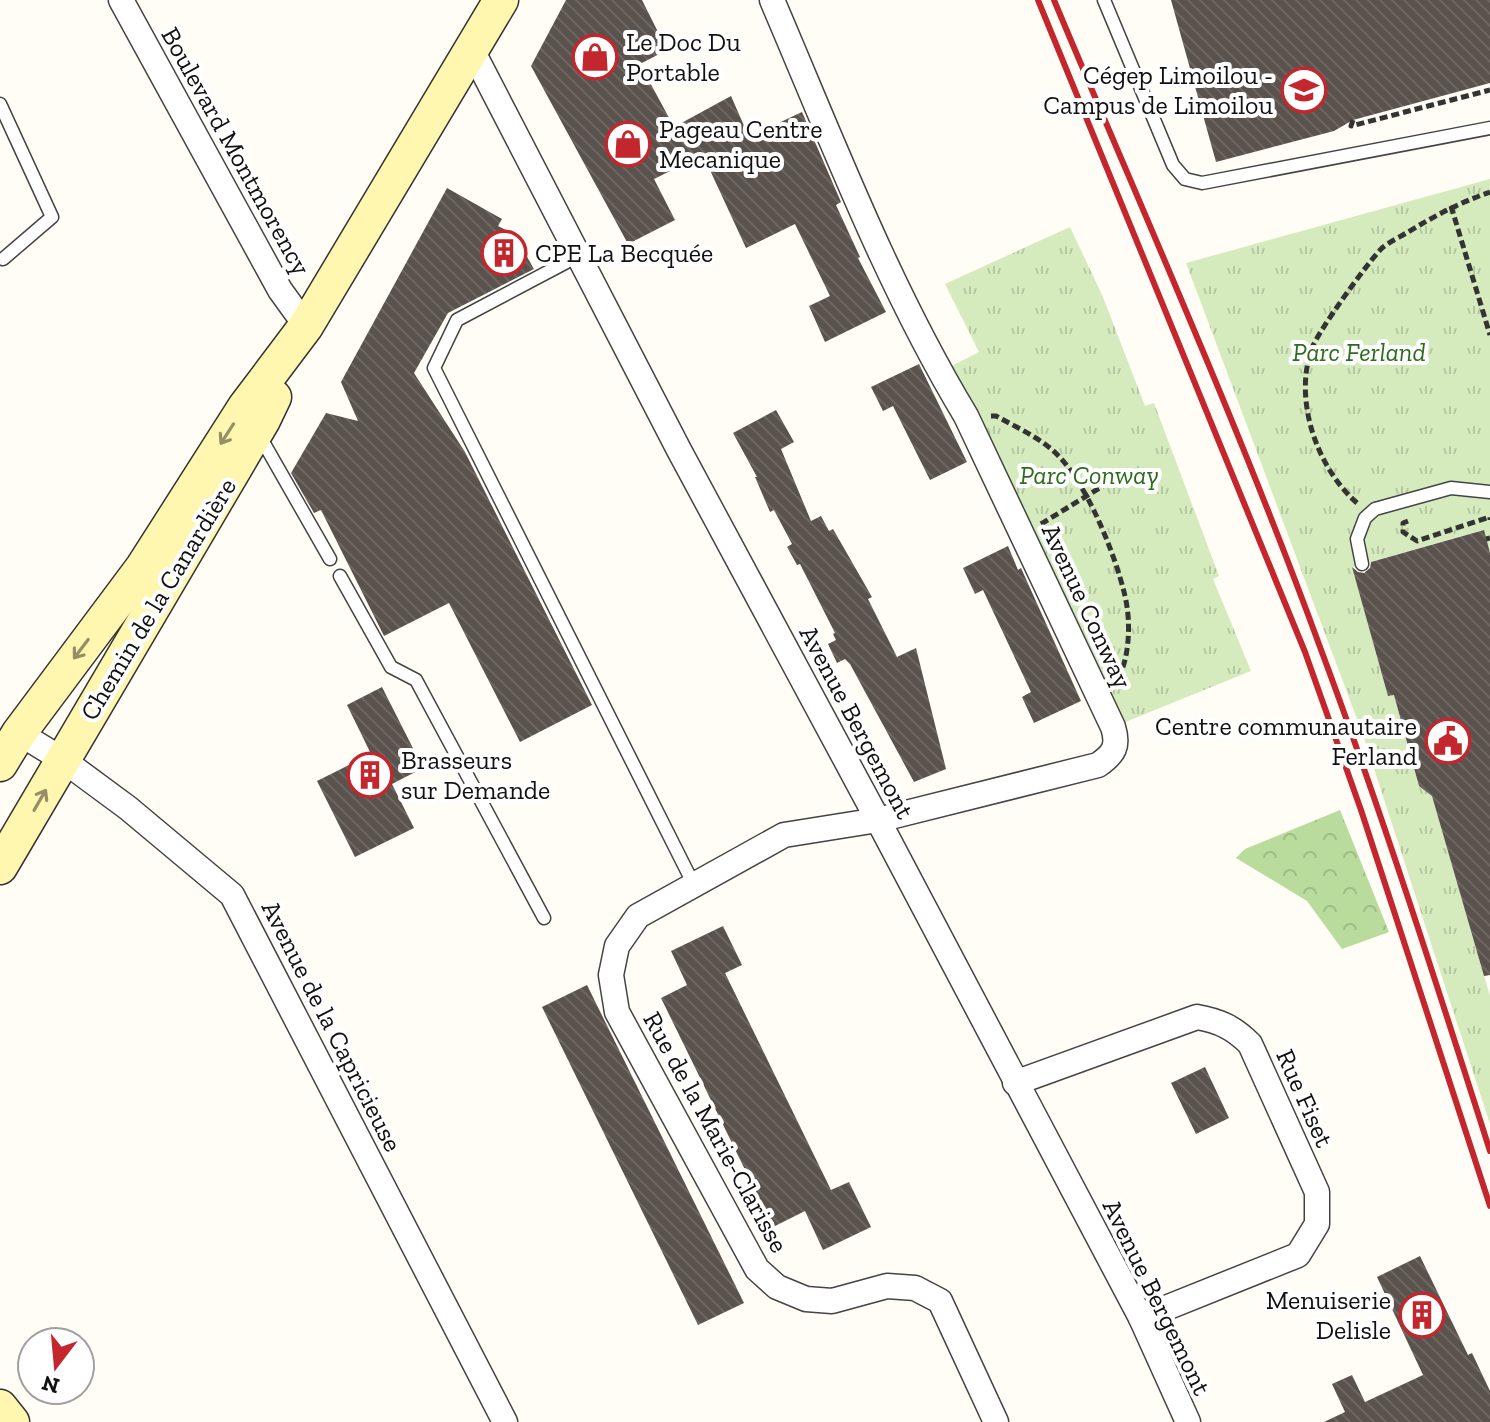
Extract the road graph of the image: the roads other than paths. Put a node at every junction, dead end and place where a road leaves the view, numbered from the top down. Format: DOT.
graph roads {
  1 [pos="121,0"];
  2 [pos="501,0"];
  3 [pos="772,0"];
  4 [pos="1104,0"];
  5 [pos="472,50"];
  6 [pos="0,104"];
  7 [pos="1490,128"];
  8 [pos="578,256"];
  9 [pos="3,259"];
  10 [pos="306,326"];
  11 [pos="257,431"];
  12 [pos="1490,492"];
  13 [pos="330,559"];
  14 [pos="1362,564"];
  15 [pos="340,576"];
  16 [pos="14,730"];
  17 [pos="63,760"];
  18 [pos="0,764"];
  19 [pos="878,820"];
  20 [pos="0,867"];
  21 [pos="694,885"];
  22 [pos="544,918"];
  23 [pos="1015,1083"];
  24 [pos="1141,1318"];
  25 [pos="0,1407"];
  26 [pos="12,1422"];
  27 [pos="505,1422"];
  28 [pos="996,1422"];
  29 [pos="1188,1422"];
  1 -- 10 [label="street, Boulevard Montmorency"];
  2 -- 5 [label="main road, Chemin de la Canardière"];
  3 -- 19 [label="street, Avenue Conway"];
  4 -- 7 [label="lane"];
  5 -- 8 [label="street, Avenue Bergemont"];
  5 -- 10 [label="main road, Chemin de la Canardière"];
  6 -- 9 [label="lane"];
  8 -- 19 [label="street, Avenue Bergemont"];
  8 -- 21 [label="lane"];
  10 -- 11 [label="main road, Chemin de la Canardière"];
  10 -- 16 [label="main road, Chemin de la Canardière, one-way"];
  11 -- 13 [label="lane"];
  11 -- 17 [label="main road, Chemin de la Canardière"];
  12 -- 14 [label="lane"];
  15 -- 22 [label="lane"];
  16 -- 17 [label="street, Avenue de la Capricieuse"];
  16 -- 18 [label="main road, Chemin de la Canardière"];
  20 -- 17 [label="main road, Chemin de la Canardière, one-way"];
  17 -- 27 [label="street, Avenue de la Capricieuse"];
  19 -- 21 [label="street, Rue de la Marie-Clarisse"];
  19 -- 23 [label="street, Avenue Bergemont"];
  21 -- 28 [label="street, Rue de la Marie-Clarisse"];
  23 -- 24 [label="street, Avenue Bergemont"];
  23 -- 24 [label="street, Rue Fiset"];
  24 -- 29 [label="street, Avenue Bergemont"];
  25 -- 26 [label="main road"];
}
